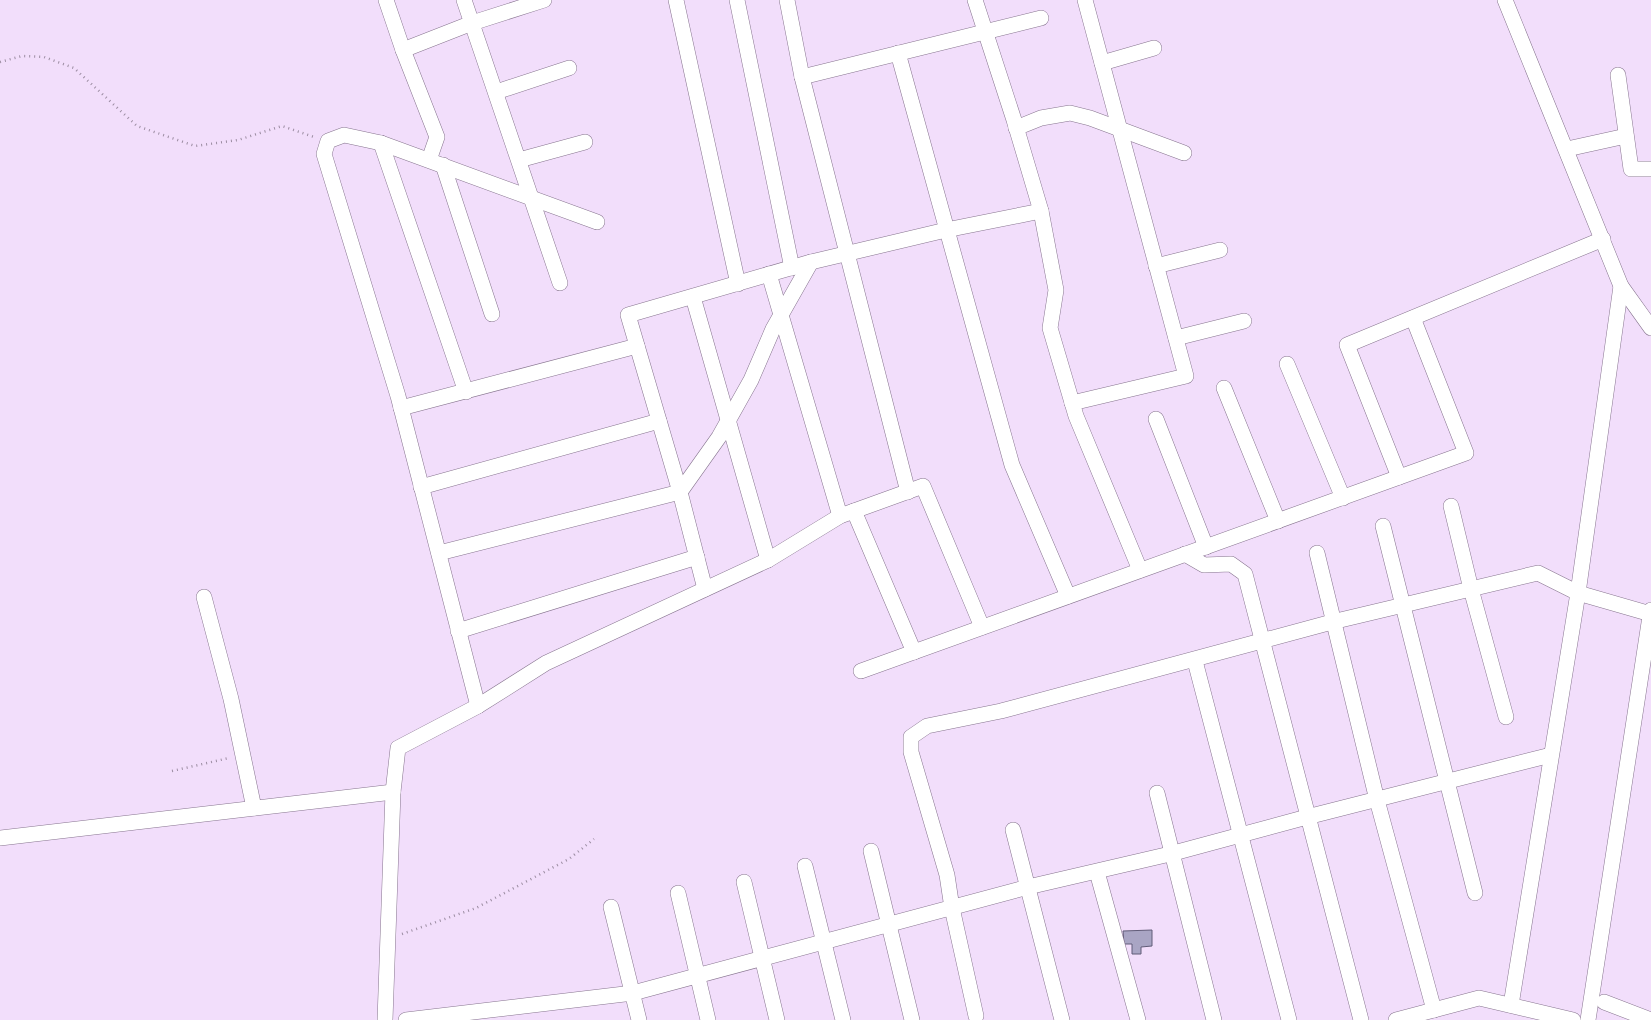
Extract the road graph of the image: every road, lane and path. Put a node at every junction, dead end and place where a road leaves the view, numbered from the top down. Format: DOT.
graph roads {
  1 [pos="386,0"];
  2 [pos="464,0"];
  3 [pos="544,0"];
  4 [pos="676,0"];
  5 [pos="737,0"];
  6 [pos="787,0"];
  7 [pos="975,0"];
  8 [pos="1085,0"];
  9 [pos="1510,1"];
  10 [pos="1041,18"];
  11 [pos="472,23"];
  12 [pos="984,32"];
  13 [pos="1154,48"];
  14 [pos="402,50"];
  15 [pos="898,53"];
  16 [pos="0,62"];
  17 [pos="1102,63"];
  18 [pos="569,68"];
  19 [pos="1618,75"];
  20 [pos="802,77"];
  21 [pos="496,92"];
  22 [pos="1016,128"];
  23 [pos="1119,129"];
  24 [pos="1626,136"];
  25 [pos="328,141"];
  26 [pos="585,142"];
  27 [pos="381,143"];
  28 [pos="1567,149"];
  29 [pos="1184,153"];
  30 [pos="429,160"];
  31 [pos="519,160"];
  32 [pos="443,165"];
  33 [pos="1651,168"];
  34 [pos="531,196"];
  35 [pos="1040,212"];
  36 [pos="597,222"];
  37 [pos="946,230"];
  38 [pos="1603,239"];
  39 [pos="1220,250"];
  40 [pos="848,254"];
  41 [pos="811,262"];
  42 [pos="1156,266"];
  43 [pos="792,268"];
  44 [pos="769,274"];
  45 [pos="560,283"];
  46 [pos="738,284"];
  47 [pos="1621,286"];
  48 [pos="693,296"];
  49 [pos="1632,301"];
  50 [pos="1651,308"];
  51 [pos="492,314"];
  52 [pos="781,315"];
  53 [pos="1413,318"];
  54 [pos="1244,321"];
  55 [pos="1651,328"];
  56 [pos="1176,338"];
  57 [pos="637,346"];
  58 [pos="1287,364"];
  59 [pos="1224,388"];
  60 [pos="466,392"];
  61 [pos="1072,403"];
  62 [pos="401,408"];
  63 [pos="1156,419"];
  64 [pos="659,421"];
  65 [pos="728,421"];
  66 [pos="1399,477"];
  67 [pos="421,487"];
  68 [pos="680,492"];
  69 [pos="908,492"];
  70 [pos="1343,498"];
  71 [pos="1451,506"];
  72 [pos="847,514"];
  73 [pos="1278,521"];
  74 [pos="1383,526"];
  75 [pos="1206,547"];
  76 [pos="1317,553"];
  77 [pos="439,554"];
  78 [pos="1185,554"];
  79 [pos="697,557"];
  80 [pos="768,560"];
  81 [pos="1140,570"];
  82 [pos="704,589"];
  83 [pos="1471,589"];
  84 [pos="1578,593"];
  85 [pos="1068,596"];
  86 [pos="204,597"];
  87 [pos="1405,607"];
  88 [pos="1651,610"];
  89 [pos="1651,614"];
  90 [pos="1332,622"];
  91 [pos="982,627"];
  92 [pos="458,631"];
  93 [pos="1263,641"];
  94 [pos="914,652"];
  95 [pos="1195,661"];
  96 [pos="861,670"];
  97 [pos="478,706"];
  98 [pos="1506,717"];
  99 [pos="243,754"];
  100 [pos="1551,755"];
  101 [pos="172,771"];
  102 [pos="1448,782"];
  103 [pos="393,792"];
  104 [pos="1157,793"];
  105 [pos="1377,800"];
  106 [pos="254,808"];
  107 [pos="1307,816"];
  108 [pos="1013,830"];
  109 [pos="1239,835"];
  110 [pos="0,838"];
  111 [pos="594,840"];
  112 [pos="871,851"];
  113 [pos="1170,854"];
  114 [pos="805,866"];
  115 [pos="1097,872"];
  116 [pos="744,882"];
  117 [pos="1028,887"];
  118 [pos="678,893"];
  119 [pos="1475,893"];
  120 [pos="611,906"];
  121 [pos="952,908"];
  122 [pos="888,925"];
  123 [pos="389,938"];
  124 [pos="824,942"];
  125 [pos="764,958"];
  126 [pos="698,976"];
  127 [pos="633,993"];
  128 [pos="1604,1002"];
  129 [pos="1511,1005"];
  130 [pos="1434,1010"];
  131 [pos="976,1016"];
  132 [pos="385,1020"];
  133 [pos="406,1020"];
  134 [pos="639,1020"];
  135 [pos="708,1020"];
  136 [pos="777,1020"];
  137 [pos="843,1020"];
  138 [pos="912,1020"];
  139 [pos="1062,1020"];
  140 [pos="1138,1020"];
  141 [pos="1214,1020"];
  142 [pos="1289,1020"];
  143 [pos="1360,1020"];
  144 [pos="1396,1020"];
  145 [pos="1573,1020"];
  146 [pos="1588,1020"];
  147 [pos="1651,1020"];
  1 -- 14 [label="street"];
  2 -- 11 [label="street"];
  3 -- 11 [label="street"];
  4 -- 46 [label="street"];
  5 -- 43 [label="street"];
  6 -- 20 [label="street"];
  7 -- 12 [label="street"];
  8 -- 17 [label="street"];
  9 -- 28 [label="street"];
  10 -- 12 [label="street"];
  11 -- 14 [label="street"];
  11 -- 21 [label="street"];
  12 -- 15 [label="street"];
  12 -- 22 [label="street"];
  13 -- 17 [label="street"];
  14 -- 30 [label="street"];
  15 -- 20 [label="street"];
  15 -- 37 [label="street"];
  16 -- 25 [label="path"];
  17 -- 23 [label="street"];
  18 -- 21 [label="street"];
  19 -- 24 [label="street"];
  20 -- 40 [label="street"];
  21 -- 31 [label="street"];
  22 -- 23 [label="street"];
  22 -- 35 [label="street"];
  23 -- 29 [label="street"];
  23 -- 42 [label="street"];
  24 -- 28 [label="street"];
  24 -- 33 [label="street"];
  25 -- 27 [label="street"];
  25 -- 62 [label="street"];
  26 -- 31 [label="street"];
  27 -- 30 [label="street"];
  27 -- 60 [label="street"];
  28 -- 38 [label="street"];
  30 -- 32 [label="street"];
  31 -- 34 [label="street"];
  32 -- 34 [label="street"];
  32 -- 51 [label="street"];
  34 -- 36 [label="street"];
  34 -- 45 [label="street"];
  35 -- 37 [label="street"];
  35 -- 61 [label="street"];
  37 -- 40 [label="street"];
  37 -- 85 [label="street"];
  38 -- 47 [label="street"];
  38 -- 53 [label="street"];
  39 -- 42 [label="street"];
  40 -- 41 [label="street"];
  40 -- 69 [label="street"];
  41 -- 43 [label="street"];
  41 -- 52 [label="street"];
  42 -- 56 [label="street"];
  43 -- 44 [label="street"];
  44 -- 46 [label="street"];
  44 -- 52 [label="street"];
  46 -- 48 [label="street"];
  47 -- 49 [label="street"];
  47 -- 84 [label="street"];
  48 -- 57 [label="street"];
  48 -- 65 [label="street"];
  49 -- 50 [label="street"];
  49 -- 55 [label="street"];
  52 -- 65 [label="street"];
  52 -- 72 [label="street"];
  53 -- 66 [label="street"];
  53 -- 66 [label="street"];
  54 -- 56 [label="street"];
  56 -- 61 [label="street"];
  57 -- 60 [label="street"];
  57 -- 64 [label="street"];
  58 -- 70 [label="street"];
  59 -- 73 [label="street"];
  60 -- 62 [label="street"];
  61 -- 81 [label="street"];
  62 -- 67 [label="street"];
  63 -- 75 [label="street"];
  64 -- 67 [label="street"];
  64 -- 68 [label="street"];
  65 -- 68 [label="street"];
  65 -- 80 [label="street"];
  66 -- 70 [label="street"];
  67 -- 77 [label="street"];
  68 -- 77 [label="street"];
  68 -- 79 [label="street"];
  69 -- 72 [label="street"];
  69 -- 91 [label="street"];
  70 -- 73 [label="street"];
  71 -- 83 [label="street"];
  72 -- 80 [label="street"];
  72 -- 94 [label="street"];
  73 -- 75 [label="street"];
  74 -- 87 [label="street"];
  75 -- 78 [label="street"];
  76 -- 90 [label="street"];
  77 -- 92 [label="street"];
  78 -- 81 [label="street"];
  78 -- 93 [label="street"];
  79 -- 82 [label="street"];
  79 -- 92 [label="street"];
  80 -- 82 [label="street"];
  81 -- 85 [label="street"];
  82 -- 97 [label="street"];
  83 -- 84 [label="street"];
  83 -- 87 [label="street"];
  83 -- 98 [label="street"];
  84 -- 89 [label="street"];
  84 -- 100 [label="street"];
  85 -- 91 [label="street"];
  86 -- 99 [label="street"];
  87 -- 90 [label="street"];
  87 -- 102 [label="street"];
  88 -- 89 [label="street"];
  89 -- 146 [label="street"];
  90 -- 93 [label="street"];
  90 -- 105 [label="street"];
  91 -- 94 [label="street"];
  92 -- 97 [label="street"];
  93 -- 95 [label="street"];
  93 -- 107 [label="street"];
  94 -- 96 [label="street"];
  95 -- 109 [label="street"];
  95 -- 121 [label="street"];
  97 -- 103 [label="street"];
  99 -- 101 [label="path"];
  99 -- 106 [label="street"];
  100 -- 102 [label="street"];
  100 -- 129 [label="street"];
  102 -- 105 [label="street"];
  102 -- 119 [label="street"];
  103 -- 106 [label="street"];
  103 -- 123 [label="street"];
  104 -- 113 [label="street"];
  105 -- 107 [label="street"];
  105 -- 130 [label="street"];
  106 -- 110 [label="street"];
  107 -- 109 [label="street"];
  107 -- 143 [label="street"];
  108 -- 117 [label="street"];
  109 -- 113 [label="street"];
  109 -- 142 [label="street"];
  111 -- 123 [label="path"];
  112 -- 122 [label="street"];
  113 -- 115 [label="street"];
  113 -- 141 [label="street"];
  114 -- 124 [label="street"];
  115 -- 117 [label="street"];
  115 -- 140 [label="street"];
  116 -- 125 [label="street"];
  117 -- 121 [label="street"];
  117 -- 139 [label="street"];
  118 -- 126 [label="street"];
  120 -- 127 [label="street"];
  121 -- 122 [label="street"];
  121 -- 131 [label="street"];
  122 -- 124 [label="street"];
  122 -- 138 [label="street"];
  123 -- 132 [label="street"];
  124 -- 125 [label="street"];
  124 -- 137 [label="street"];
  125 -- 126 [label="street"];
  125 -- 136 [label="street"];
  126 -- 127 [label="street"];
  126 -- 135 [label="street"];
  127 -- 133 [label="street"];
  127 -- 134 [label="street"];
  128 -- 147 [label="street"];
  129 -- 130 [label="street"];
  129 -- 145 [label="street"];
  130 -- 144 [label="street"];
}
